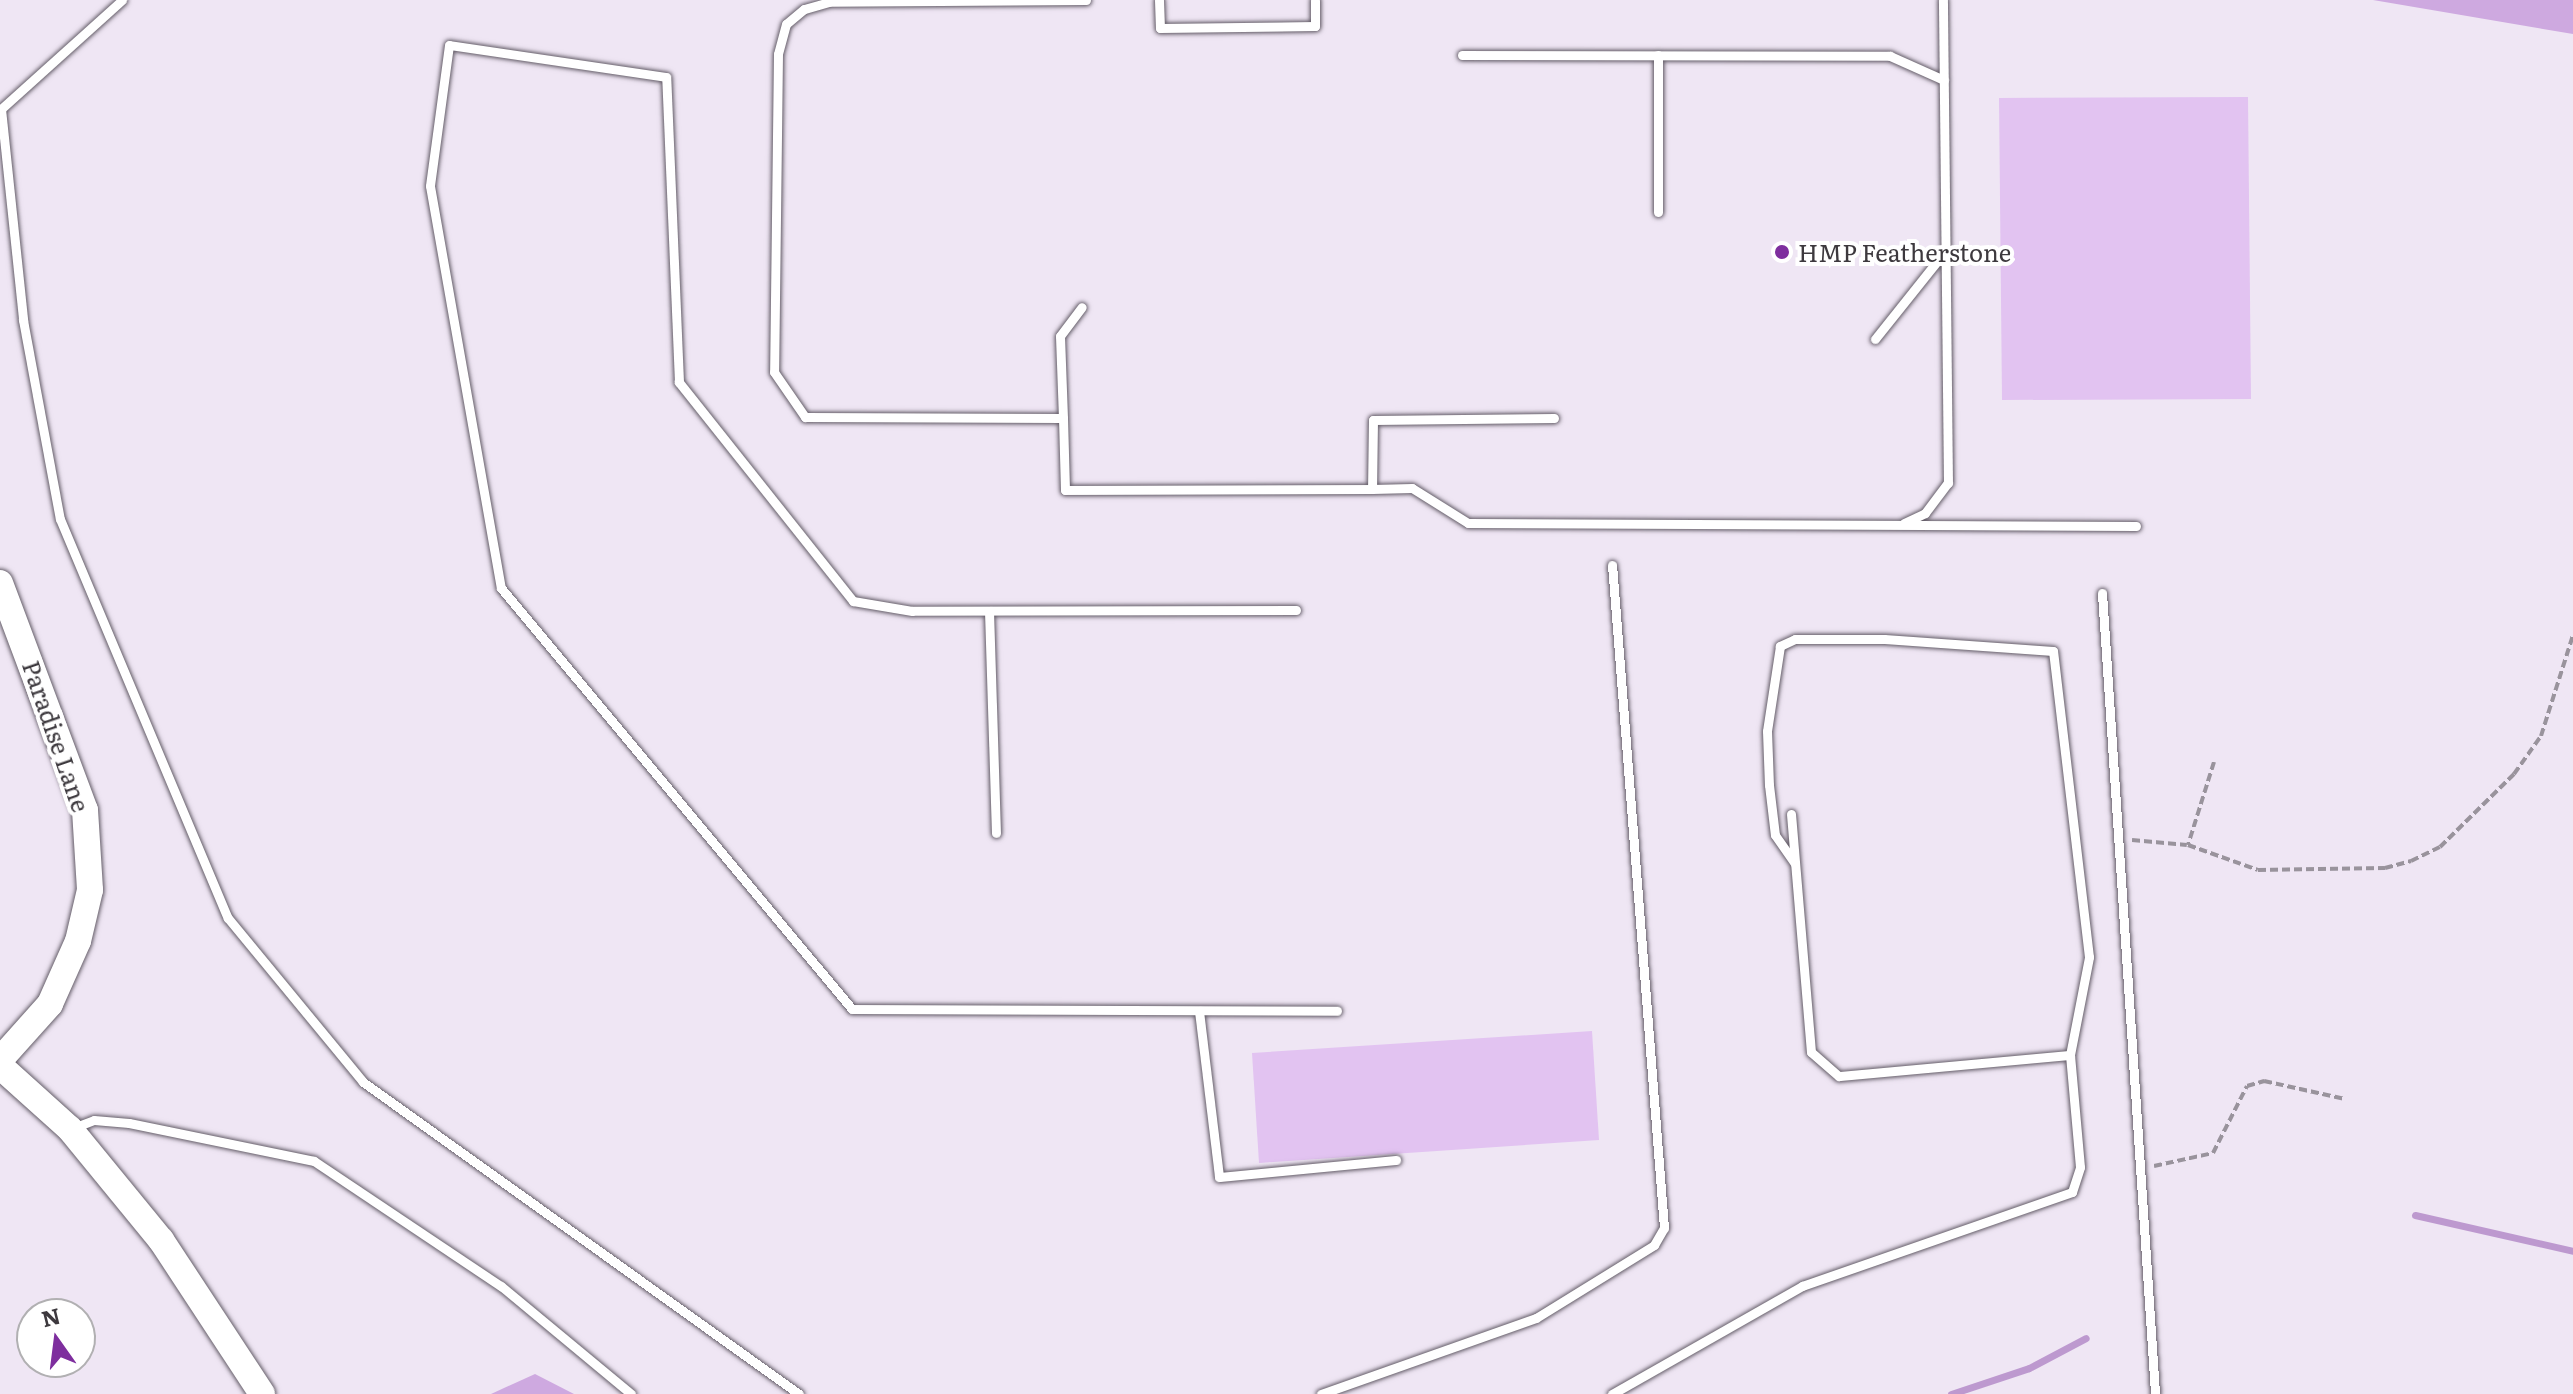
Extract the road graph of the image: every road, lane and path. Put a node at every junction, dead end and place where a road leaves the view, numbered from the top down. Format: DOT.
graph roads {
  1 [pos="122,0"];
  2 [pos="1086,0"];
  3 [pos="1159,0"];
  4 [pos="1315,0"];
  5 [pos="1943,0"];
  6 [pos="1462,55"];
  7 [pos="1658,55"];
  8 [pos="1944,80"];
  9 [pos="1658,212"];
  10 [pos="1946,250"];
  11 [pos="1082,307"];
  12 [pos="1875,339"];
  13 [pos="1063,418"];
  14 [pos="1554,418"];
  15 [pos="1372,489"];
  16 [pos="1901,525"];
  17 [pos="2136,526"];
  18 [pos="1612,565"];
  19 [pos="0,583"];
  20 [pos="2102,593"];
  21 [pos="1296,610"];
  22 [pos="989,611"];
  23 [pos="2573,635"];
  24 [pos="2214,762"];
  25 [pos="1791,814"];
  26 [pos="996,833"];
  27 [pos="2118,840"];
  28 [pos="2188,845"];
  29 [pos="1795,864"];
  30 [pos="1199,1011"];
  31 [pos="1337,1011"];
  32 [pos="2070,1055"];
  33 [pos="0,1060"];
  34 [pos="0,1066"];
  35 [pos="2345,1099"];
  36 [pos="70,1129"];
  37 [pos="1396,1160"];
  38 [pos="2140,1168"];
  39 [pos="262,1394"];
  40 [pos="631,1394"];
  41 [pos="799,1394"];
  42 [pos="1321,1394"];
  43 [pos="1612,1394"];
  44 [pos="2153,1394"];
  1 -- 41 [label="lane"];
  2 -- 13 [label="lane"];
  3 -- 4 [label="lane"];
  5 -- 8 [label="lane"];
  6 -- 7 [label="lane"];
  7 -- 8 [label="lane"];
  7 -- 9 [label="lane"];
  8 -- 10 [label="lane"];
  10 -- 12 [label="lane"];
  10 -- 16 [label="lane"];
  11 -- 13 [label="lane"];
  13 -- 15 [label="lane"];
  14 -- 15 [label="lane"];
  15 -- 16 [label="lane"];
  16 -- 17 [label="lane"];
  18 -- 42 [label="lane"];
  19 -- 33 [label="street, Paradise Lane"];
  20 -- 27 [label="lane"];
  21 -- 22 [label="lane"];
  22 -- 26 [label="lane"];
  22 -- 30 [label="lane"];
  23 -- 28 [label="path"];
  24 -- 28 [label="path"];
  25 -- 29 [label="lane"];
  27 -- 28 [label="path"];
  27 -- 38 [label="lane"];
  29 -- 32 [label="lane"];
  29 -- 32 [label="lane"];
  30 -- 31 [label="lane"];
  30 -- 37 [label="lane"];
  32 -- 43 [label="lane"];
  34 -- 36 [label="street"];
  35 -- 38 [label="path"];
  36 -- 39 [label="street"];
  36 -- 40 [label="lane"];
  38 -- 44 [label="lane"];
}
